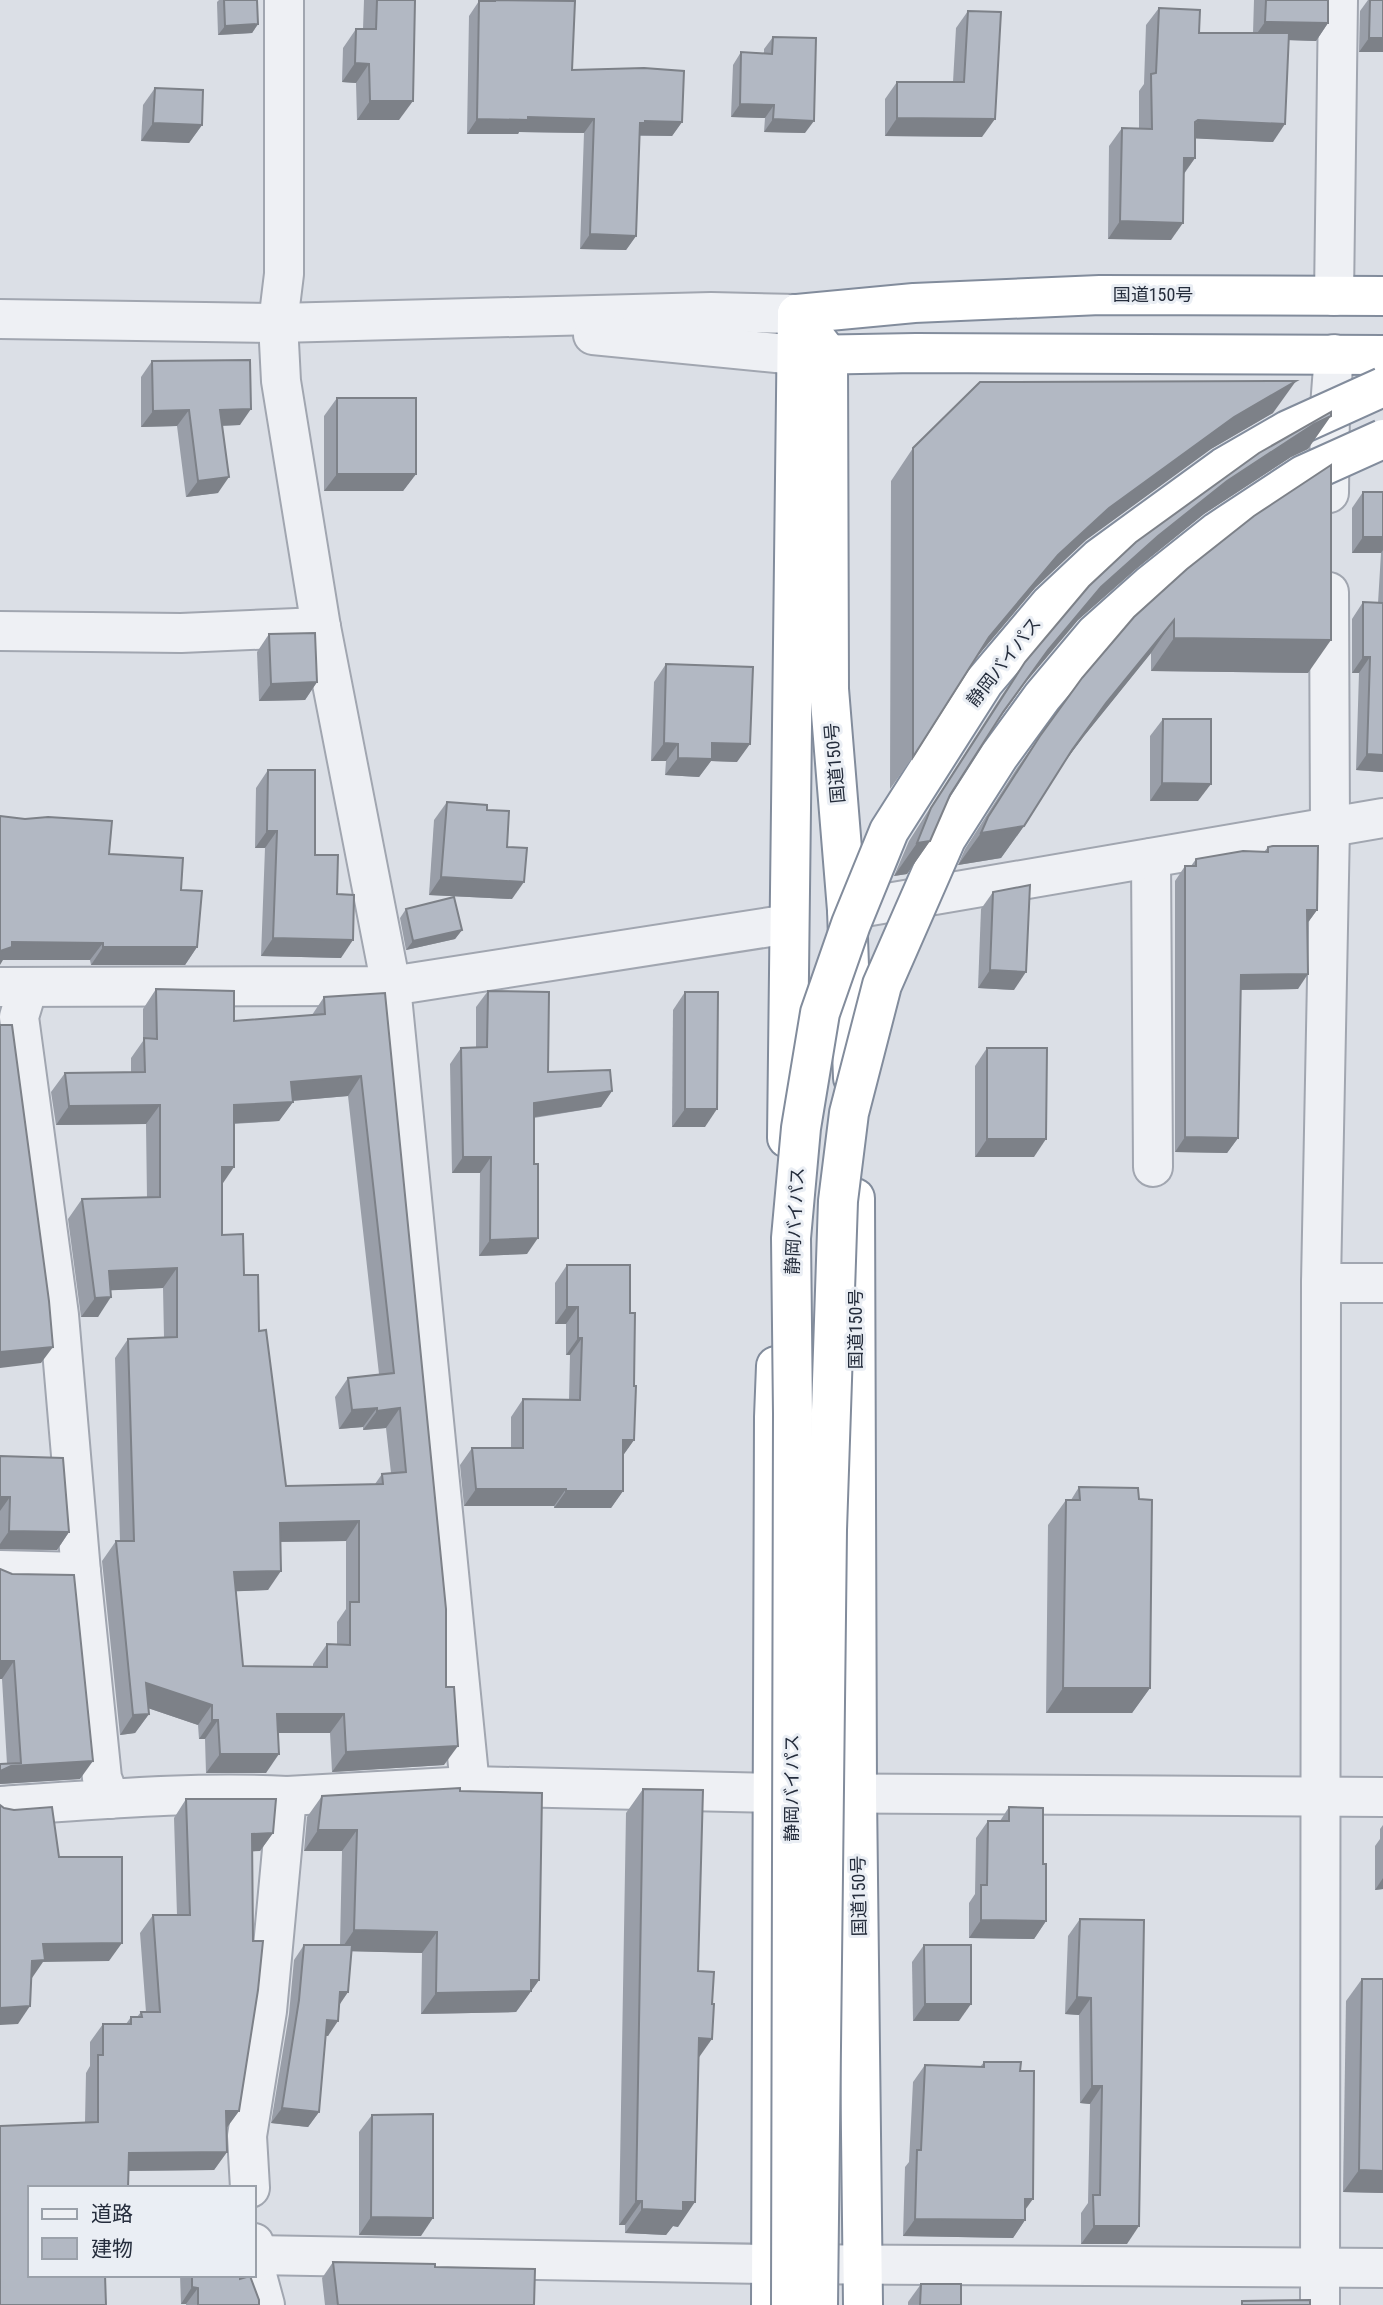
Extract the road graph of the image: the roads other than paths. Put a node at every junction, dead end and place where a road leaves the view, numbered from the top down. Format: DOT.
graph roads {
  1 [pos="284,0"];
  2 [pos="1338,0"];
  3 [pos="1334,296"];
  4 [pos="1383,296"];
  5 [pos="797,314"];
  6 [pos="0,319"];
  7 [pos="436,320"];
  8 [pos="278,323"];
  9 [pos="812,354"];
  10 [pos="1334,354"];
  11 [pos="1383,355"];
  12 [pos="1383,387"];
  13 [pos="1383,439"];
  14 [pos="321,627"];
  15 [pos="0,631"];
  16 [pos="1383,818"];
  17 [pos="1330,827"];
  18 [pos="1151,858"];
  19 [pos="847,910"];
  20 [pos="789,924"];
  21 [pos="391,986"];
  22 [pos="14,987"];
  23 [pos="1153,1167"];
  24 [pos="1321,1283"];
  25 [pos="1383,1283"];
  26 [pos="0,1570"];
  27 [pos="81,1572"];
  28 [pos="470,1786"];
  29 [pos="773,1793"];
  30 [pos="857,1793"];
  31 [pos="287,1796"];
  32 [pos="1320,1796"];
  33 [pos="1383,1797"];
  34 [pos="110,1799"];
  35 [pos="0,1806"];
  36 [pos="250,2186"];
  37 [pos="256,2255"];
  38 [pos="771,2264"];
  39 [pos="864,2264"];
  40 [pos="1320,2267"];
  41 [pos="1383,2268"];
  42 [pos="256,2272"];
  43 [pos="265,2305"];
  44 [pos="771,2305"];
  45 [pos="791,2305"];
  46 [pos="818,2305"];
  47 [pos="863,2305"];
  48 [pos="1320,2305"];
  1 -- 8 [label="street"];
  2 -- 3 [label="street"];
  3 -- 4 [label="highway, 国道150号"];
  3 -- 5 [label="highway, 国道150号"];
  5 -- 7 [label="street"];
  5 -- 9 [label="highway"];
  6 -- 8 [label="street"];
  7 -- 8 [label="street"];
  7 -- 9 [label="street"];
  8 -- 14 [label="street"];
  9 -- 10 [label="highway"];
  9 -- 19 [label="highway, 国道150号"];
  9 -- 20 [label="highway"];
  10 -- 11 [label="highway"];
  10 -- 17 [label="street"];
  12 -- 45 [label="highway, 静岡バイパス, bridge"];
  13 -- 46 [label="highway, 静岡バイパス, bridge"];
  14 -- 15 [label="street"];
  14 -- 21 [label="street"];
  16 -- 17 [label="street"];
  17 -- 18 [label="street"];
  17 -- 24 [label="street"];
  18 -- 19 [label="street"];
  18 -- 23 [label="street"];
  19 -- 30 [label="highway, 国道150号"];
  20 -- 21 [label="street"];
  20 -- 29 [label="highway"];
  21 -- 22 [label="street"];
  21 -- 28 [label="street"];
  22 -- 27 [label="street"];
  24 -- 25 [label="street"];
  24 -- 32 [label="street"];
  26 -- 27 [label="street"];
  27 -- 34 [label="street"];
  28 -- 29 [label="street"];
  28 -- 31 [label="street"];
  29 -- 30 [label="street"];
  29 -- 38 [label="highway"];
  30 -- 32 [label="street"];
  30 -- 39 [label="highway, 国道150号"];
  31 -- 34 [label="street"];
  31 -- 36 [label="street"];
  32 -- 33 [label="street"];
  32 -- 40 [label="street"];
  34 -- 35 [label="street"];
  37 -- 38 [label="street"];
  38 -- 39 [label="street"];
  38 -- 44 [label="highway"];
  39 -- 40 [label="street"];
  39 -- 47 [label="highway, 国道150号"];
  40 -- 41 [label="street"];
  40 -- 48 [label="street"];
  42 -- 43 [label="street"];
}
